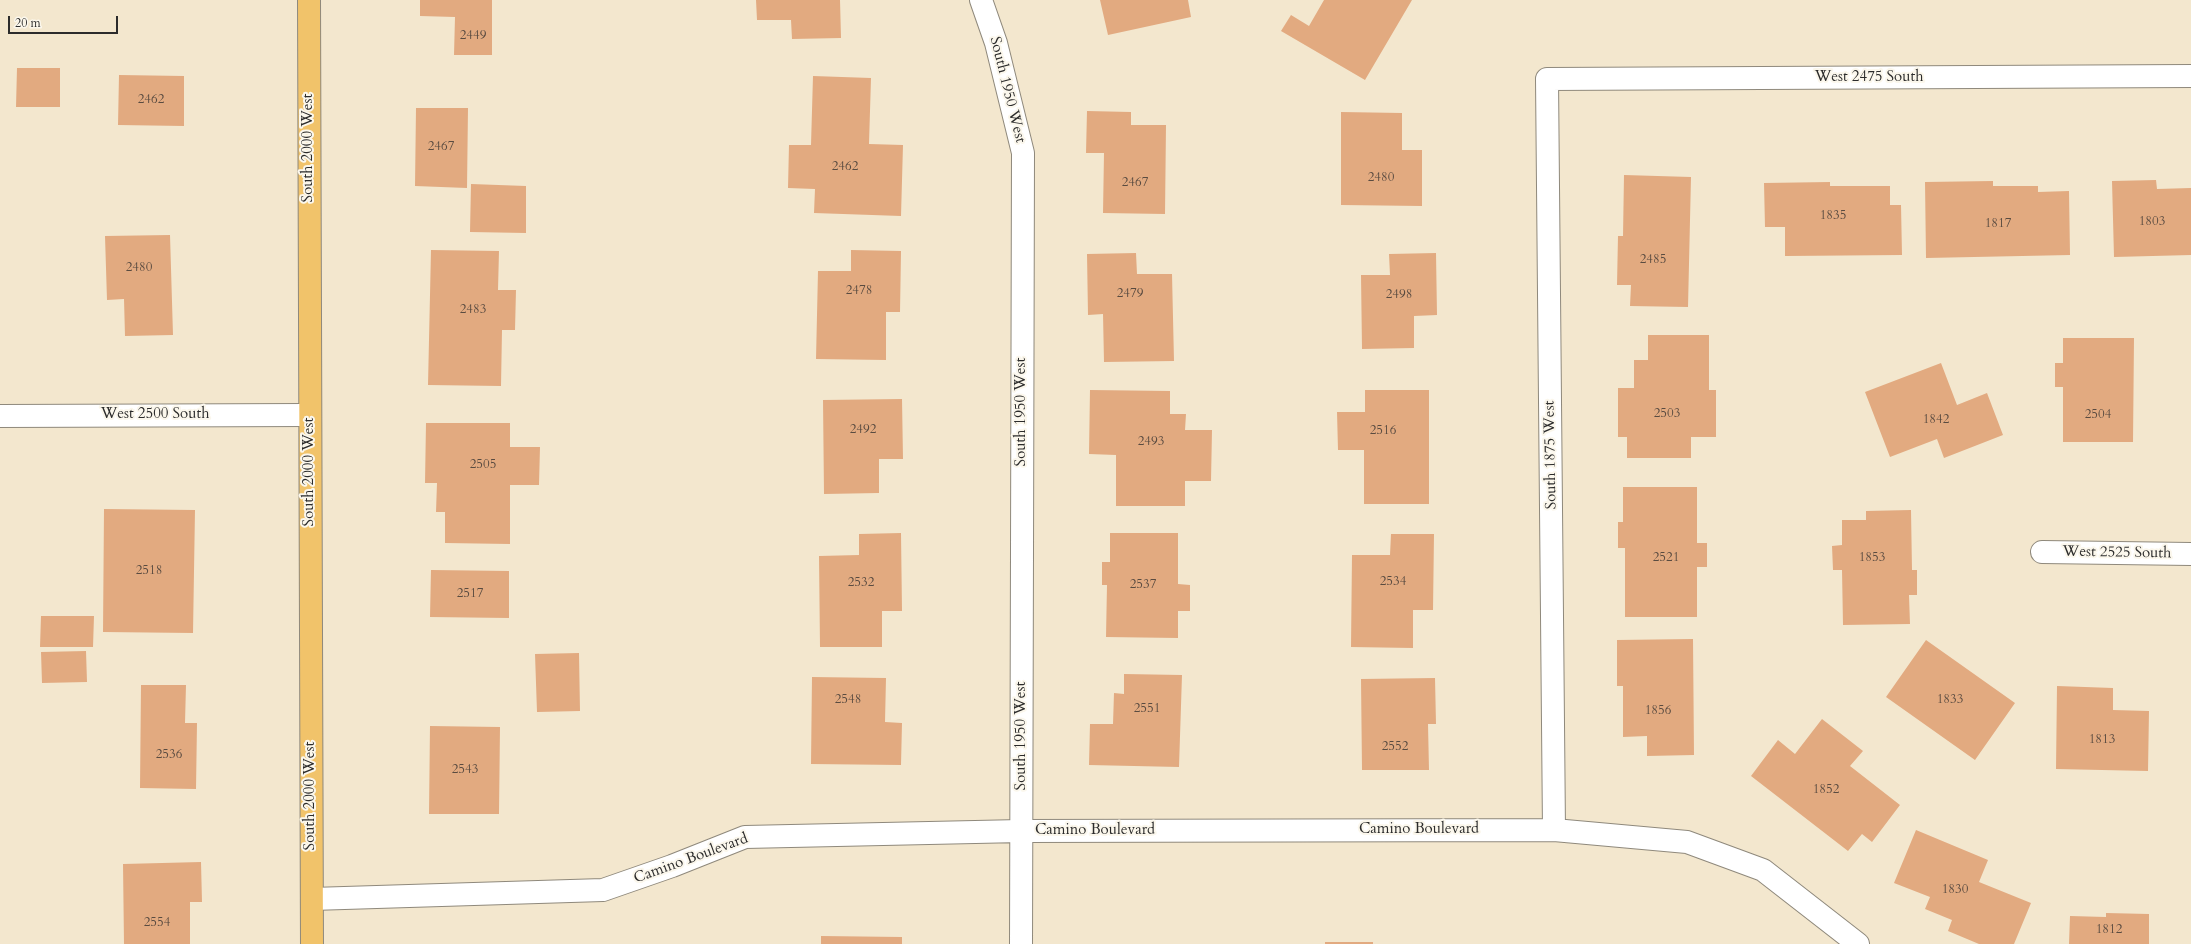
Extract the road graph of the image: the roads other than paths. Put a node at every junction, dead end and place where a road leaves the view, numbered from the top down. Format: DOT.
graph roads {
  1 [pos="309,0"];
  2 [pos="981,0"];
  3 [pos="2191,76"];
  4 [pos="1547,80"];
  5 [pos="309,415"];
  6 [pos="0,416"];
  7 [pos="2042,552"];
  8 [pos="2191,554"];
  9 [pos="1554,830"];
  10 [pos="1021,831"];
  11 [pos="312,899"];
  12 [pos="312,944"];
  13 [pos="1021,944"];
  14 [pos="1858,944"];
  1 -- 5 [label="main road, South 2000 West"];
  2 -- 10 [label="street, South 1950 West"];
  3 -- 4 [label="street, West 2475 South"];
  4 -- 9 [label="street, South 1875 West"];
  5 -- 6 [label="street, West 2500 South"];
  5 -- 11 [label="main road, South 2000 West"];
  7 -- 8 [label="street, West 2525 South"];
  9 -- 10 [label="street, Camino Boulevard"];
  9 -- 14 [label="street, Camino Boulevard"];
  10 -- 11 [label="street, Camino Boulevard"];
  10 -- 13 [label="street, South 1950 West"];
  11 -- 12 [label="main road, South 2000 West"];
}
